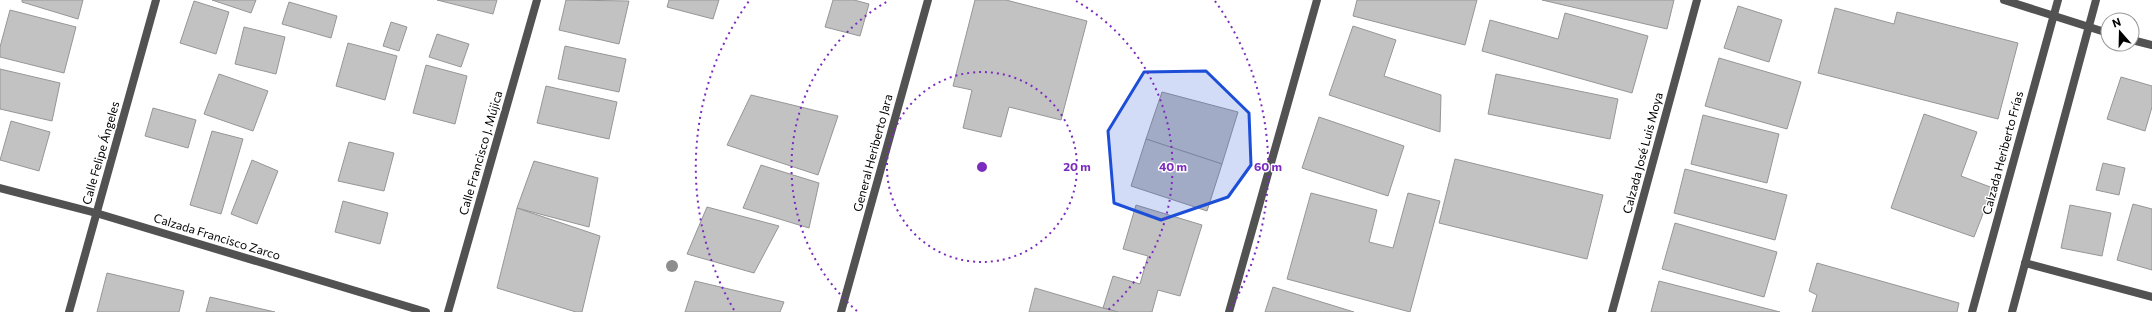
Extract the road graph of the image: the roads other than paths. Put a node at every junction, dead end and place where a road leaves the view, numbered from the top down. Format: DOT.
graph roads {
  1 [pos="156,0"];
  2 [pos="537,0"];
  3 [pos="928,0"];
  4 [pos="1317,0"];
  5 [pos="1698,0"];
  6 [pos="2004,0"];
  7 [pos="2058,0"];
  8 [pos="2096,0"];
  9 [pos="2054,15"];
  10 [pos="2089,28"];
  11 [pos="2100,31"];
  12 [pos="2140,42"];
  13 [pos="2152,45"];
  14 [pos="0,188"];
  15 [pos="96,213"];
  16 [pos="2025,263"];
  17 [pos="2152,297"];
  18 [pos="69,312"];
  19 [pos="426,312"];
  20 [pos="448,312"];
  21 [pos="841,312"];
  22 [pos="1229,312"];
  23 [pos="1612,312"];
  24 [pos="1972,312"];
  25 [pos="2012,312"];
  1 -- 15 [label="street, Calle Felipe Ángeles"];
  2 -- 20 [label="street, Calle Francisco J. Mújica"];
  3 -- 21 [label="street, General Heriberto Jara"];
  4 -- 22 [label="street"];
  5 -- 23 [label="street, Calzada José Luis Moya"];
  6 -- 9 [label="street"];
  7 -- 9 [label="street, Calzada Heriberto Frías"];
  8 -- 10 [label="street"];
  9 -- 10 [label="street"];
  9 -- 24 [label="street, Calzada Heriberto Frías"];
  10 -- 11 [label="street"];
  10 -- 16 [label="street"];
  12 -- 13 [label="street"];
  14 -- 15 [label="street, Calzada Francisco Zarco"];
  15 -- 18 [label="street, Calle Felipe Ángeles"];
  15 -- 19 [label="street, Calzada Francisco Zarco"];
  16 -- 17 [label="street"];
  16 -- 25 [label="street"];
}
